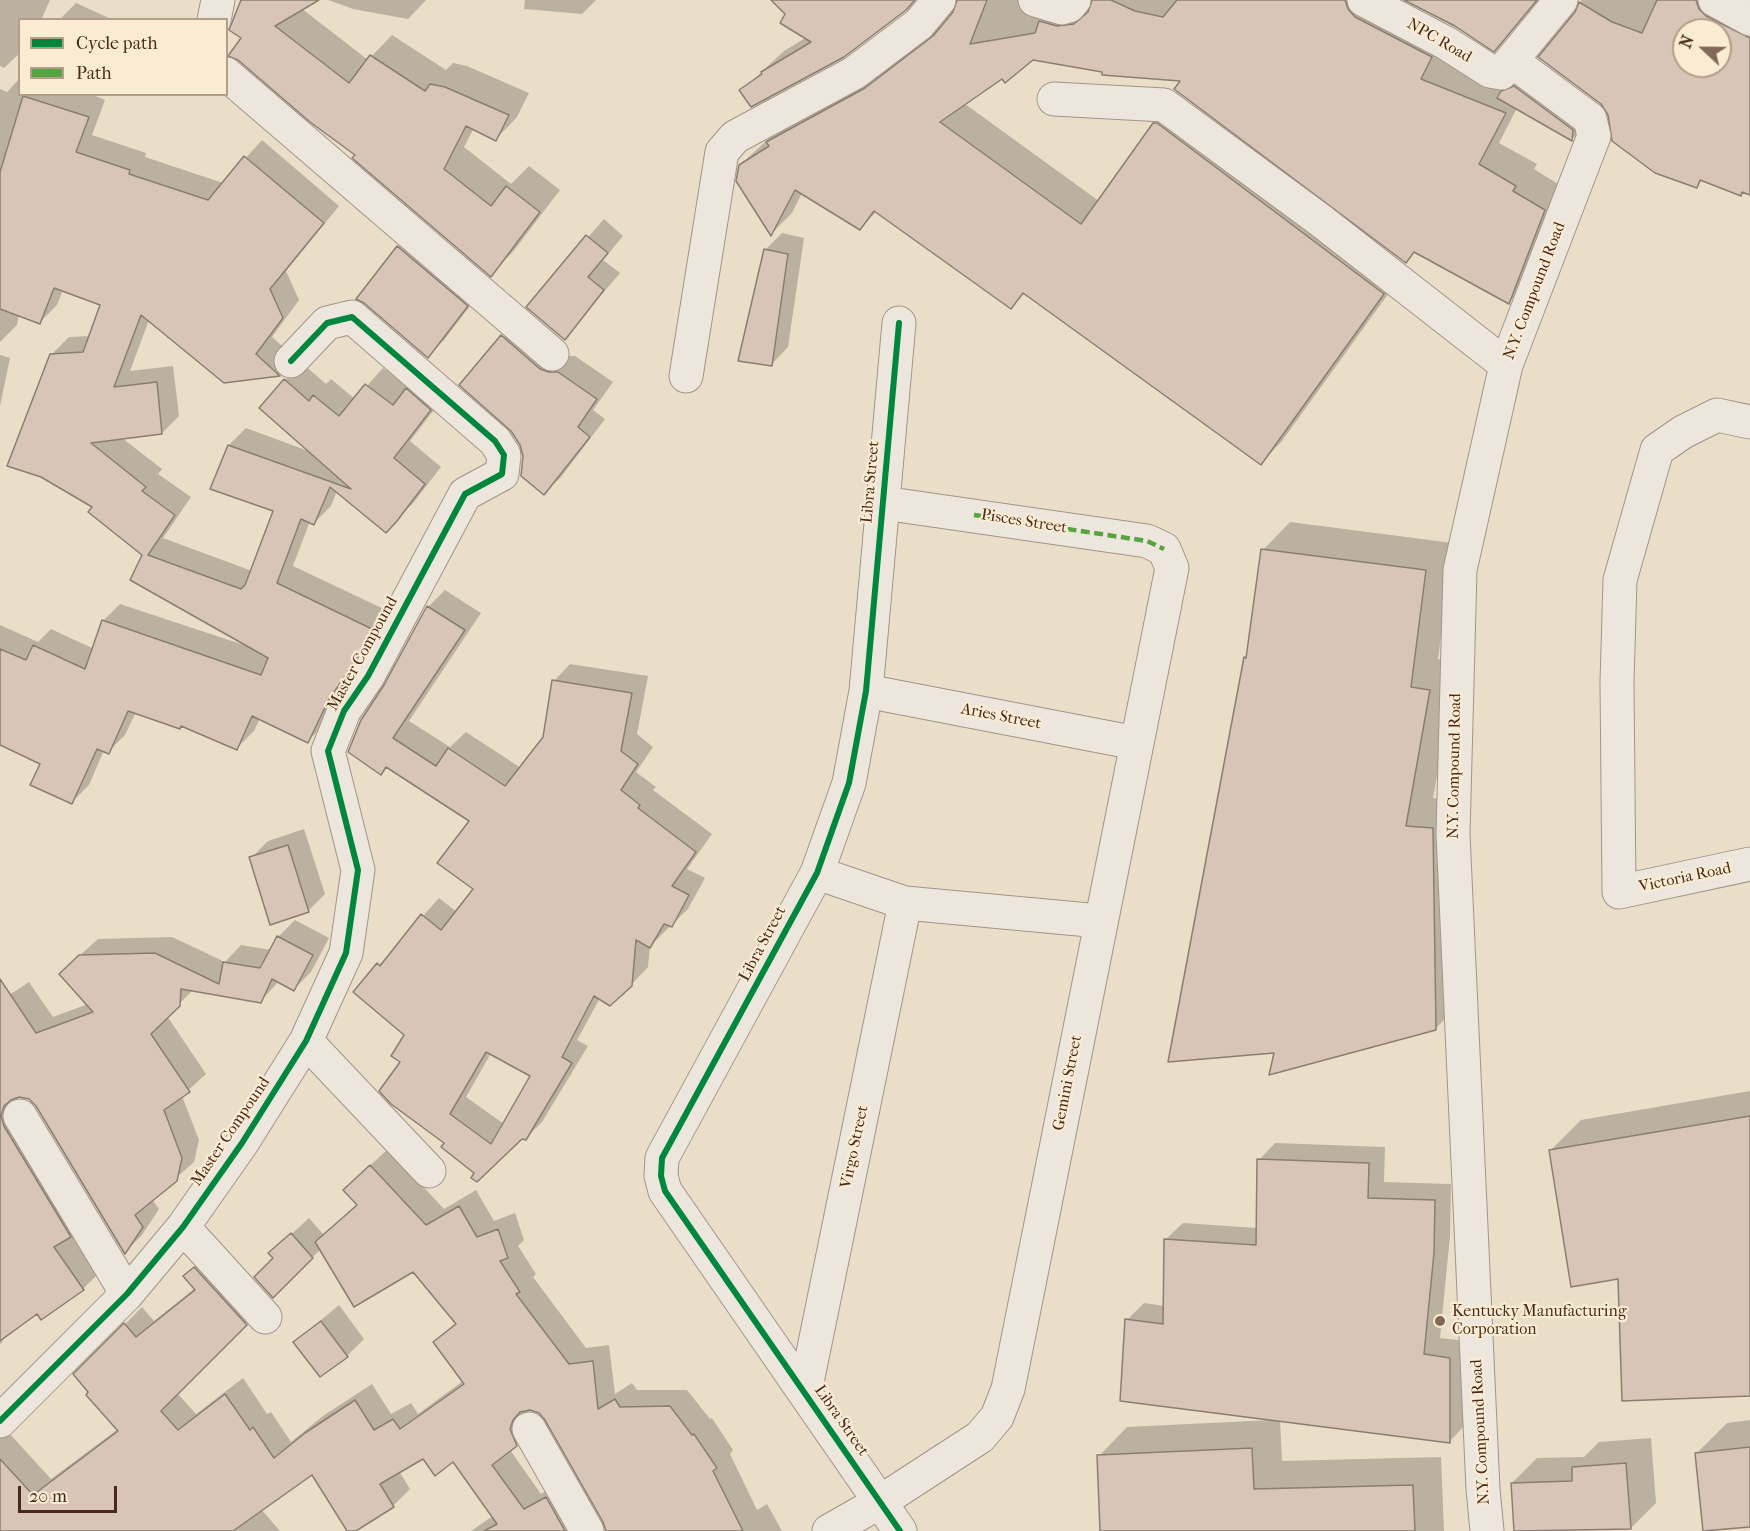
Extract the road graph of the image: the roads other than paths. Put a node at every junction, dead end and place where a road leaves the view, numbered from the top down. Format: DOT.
graph roads {
  1 [pos="218,0"];
  2 [pos="939,0"];
  3 [pos="1035,0"];
  4 [pos="1074,0"];
  5 [pos="1364,0"];
  6 [pos="1561,0"];
  7 [pos="1715,0"];
  8 [pos="214,18"];
  9 [pos="1750,19"];
  10 [pos="1513,62"];
  11 [pos="228,76"];
  12 [pos="1054,99"];
  13 [pos="899,323"];
  14 [pos="552,354"];
  15 [pos="291,361"];
  16 [pos="1506,365"];
  17 [pos="686,376"];
  18 [pos="1750,422"];
  19 [pos="883,503"];
  20 [pos="1164,549"];
  21 [pos="866,692"];
  22 [pos="1136,743"];
  23 [pos="1750,864"];
  24 [pos="817,873"];
  25 [pos="905,903"];
  26 [pos="1100,921"];
  27 [pos="306,1041"];
  28 [pos="20,1116"];
  29 [pos="429,1171"];
  30 [pos="183,1227"];
  31 [pos="127,1294"];
  32 [pos="265,1317"];
  33 [pos="805,1392"];
  34 [pos="0,1421"];
  35 [pos="529,1429"];
  36 [pos="880,1502"];
  37 [pos="587,1531"];
  38 [pos="829,1531"];
  39 [pos="900,1531"];
  40 [pos="1487,1531"];
  1 -- 8 [label="street"];
  2 -- 17 [label="street"];
  3 -- 4 [label="street"];
  5 -- 10 [label="street, NPC Road"];
  6 -- 10 [label="street"];
  7 -- 9 [label="street"];
  10 -- 16 [label="street, N.Y. Compound Road"];
  11 -- 14 [label="street"];
  12 -- 16 [label="street"];
  13 -- 19 [label="street, Libra Street"];
  15 -- 27 [label="street, Master Compound"];
  16 -- 40 [label="street, N.Y. Compound Road"];
  18 -- 23 [label="street, Victoria Road"];
  19 -- 20 [label="street, Pisces Street"];
  19 -- 21 [label="street, Libra Street"];
  20 -- 22 [label="street, Gemini Street"];
  21 -- 22 [label="street, Aries Street"];
  21 -- 24 [label="street, Libra Street"];
  22 -- 26 [label="street, Gemini Street"];
  24 -- 25 [label="street"];
  24 -- 33 [label="street, Libra Street"];
  25 -- 26 [label="street"];
  25 -- 33 [label="street, Virgo Street"];
  26 -- 36 [label="street, Gemini Street"];
  27 -- 29 [label="street"];
  27 -- 30 [label="street, Master Compound"];
  28 -- 31 [label="street"];
  30 -- 31 [label="street, Master Compound"];
  30 -- 32 [label="street"];
  31 -- 34 [label="street, Master Compound"];
  33 -- 36 [label="street, Libra Street"];
  35 -- 37 [label="street"];
  36 -- 38 [label="street, Gemini Street"];
  36 -- 39 [label="street"];
}
